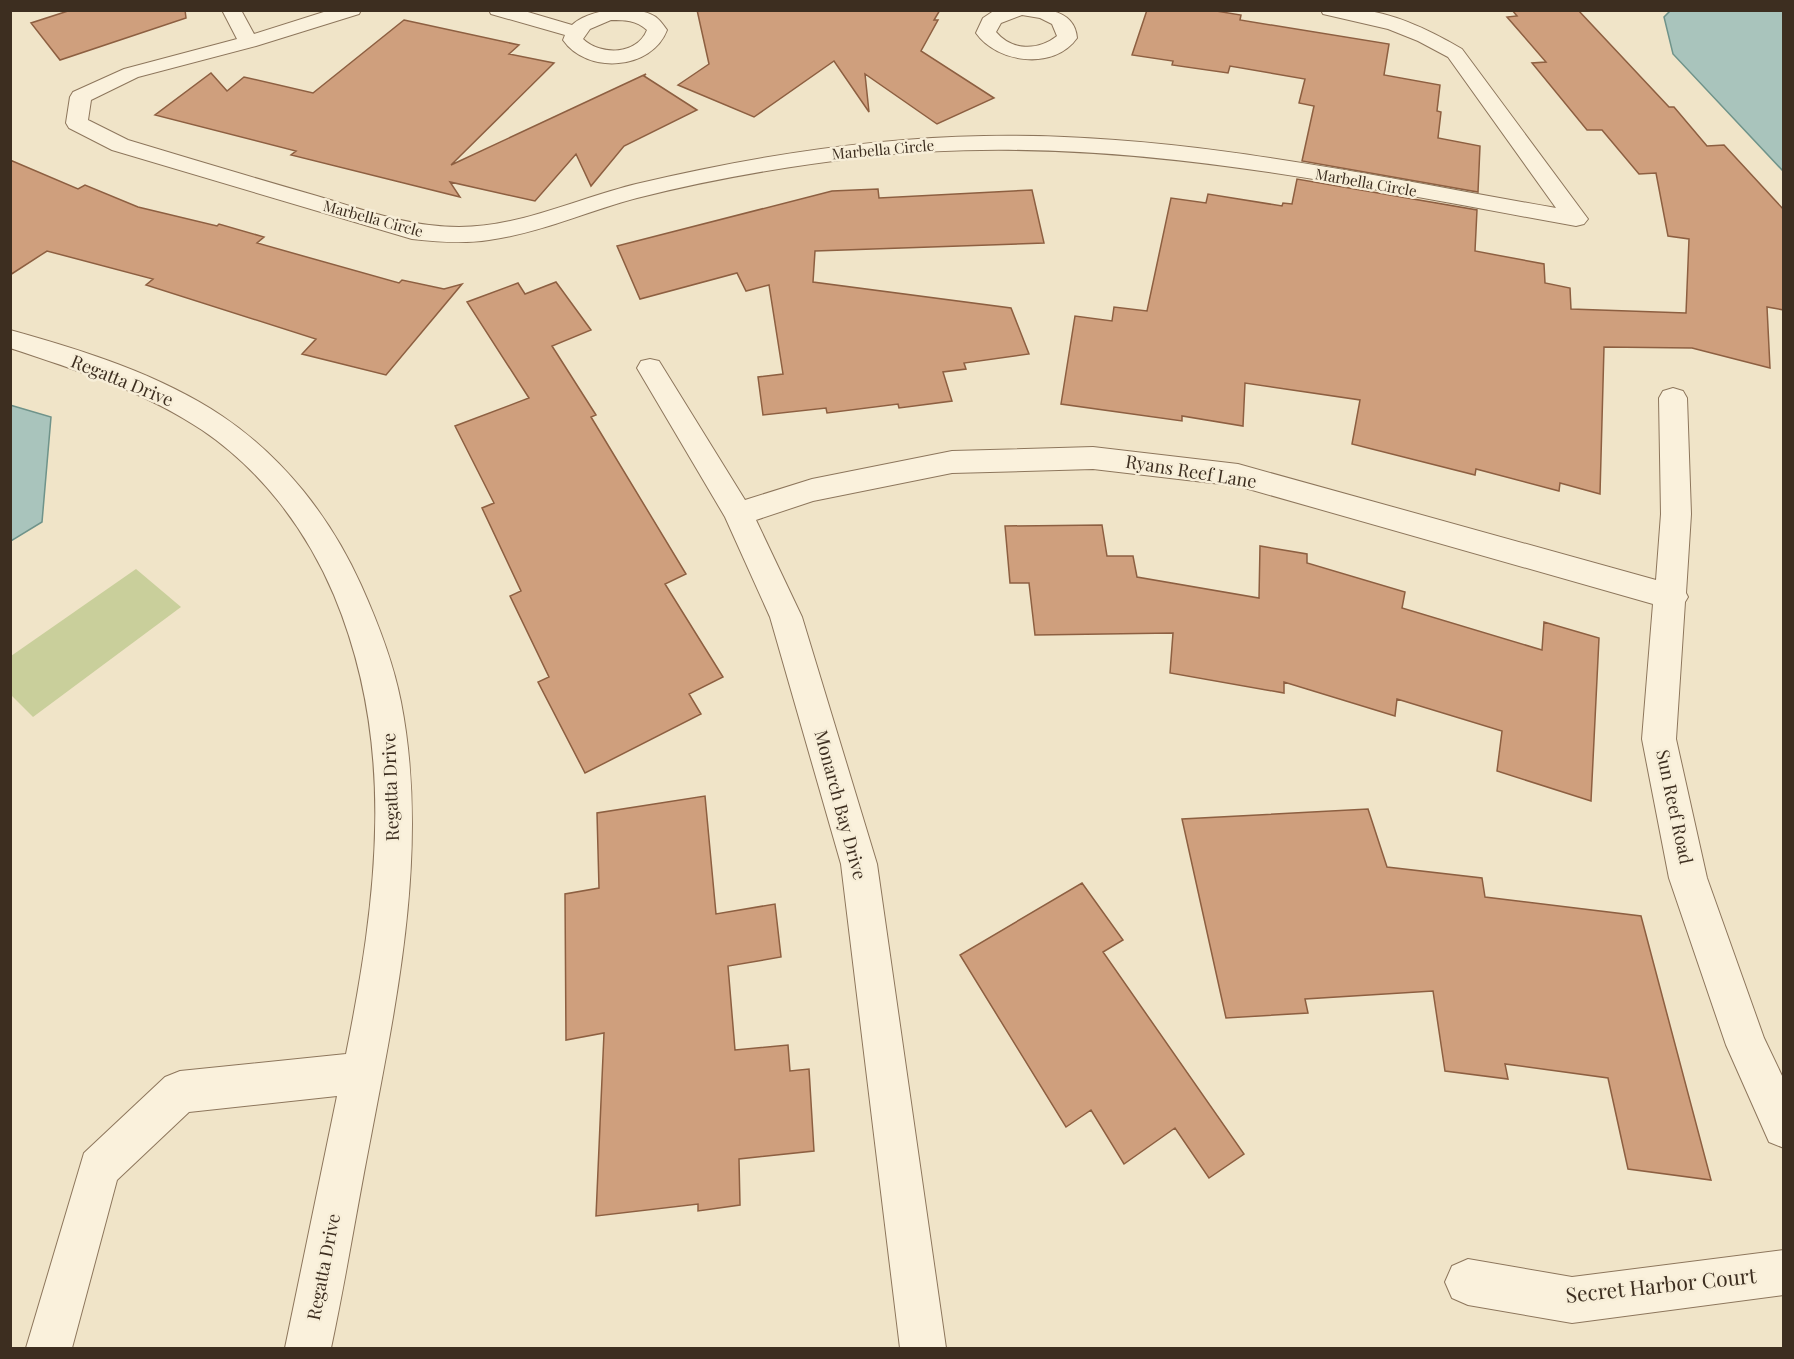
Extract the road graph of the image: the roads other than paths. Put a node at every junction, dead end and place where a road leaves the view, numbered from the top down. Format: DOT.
graph roads {
  1 [pos="231,10"];
  2 [pos="352,10"];
  3 [pos="498,10"];
  4 [pos="1330,10"];
  5 [pos="576,32"];
  6 [pos="249,42"];
  7 [pos="10,339"];
  8 [pos="650,368"];
  9 [pos="1673,398"];
  10 [pos="738,514"];
  11 [pos="1672,597"];
  12 [pos="362,1073"];
  13 [pos="1784,1127"];
  14 [pos="1784,1272"];
  15 [pos="1468,1282"];
  16 [pos="49,1348"];
  17 [pos="308,1348"];
  18 [pos="923,1348"];
  1 -- 6 [label="street"];
  2 -- 6 [label="street, Marbella Circle"];
  3 -- 5 [label="street"];
  4 -- 6 [label="street, Marbella Circle"];
  7 -- 12 [label="street, Regatta Drive"];
  8 -- 10 [label="street, Monarch Bay Drive"];
  9 -- 11 [label="street, Sun Reef Road"];
  10 -- 11 [label="street, Ryans Reef Lane"];
  10 -- 18 [label="street, Monarch Bay Drive"];
  11 -- 13 [label="street, Sun Reef Road"];
  12 -- 16 [label="street"];
  12 -- 17 [label="street, Regatta Drive"];
  14 -- 15 [label="street, Secret Harbor Court"];
}
